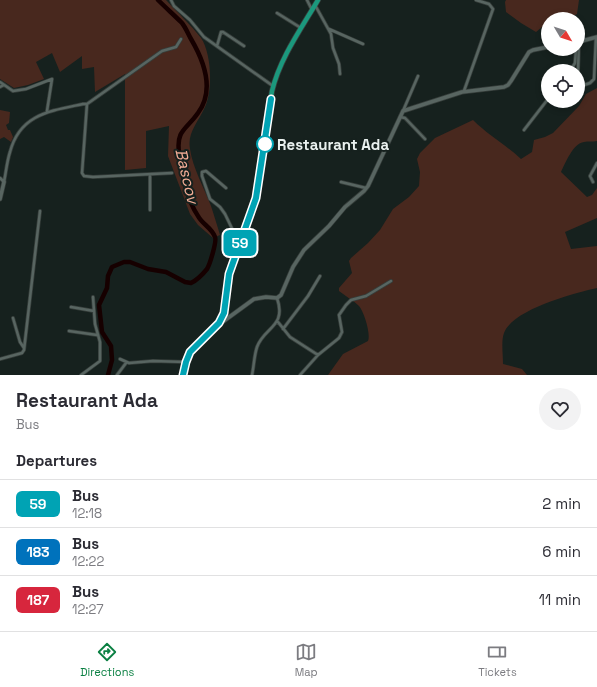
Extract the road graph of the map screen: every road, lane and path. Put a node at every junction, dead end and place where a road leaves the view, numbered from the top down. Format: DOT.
graph roads {
  1 [pos="171,0"];
  2 [pos="307,0"];
  3 [pos="318,0"];
  4 [pos="476,0"];
  5 [pos="315,5"];
  6 [pos="312,10"];
  7 [pos="277,13"];
  8 [pos="302,28"];
  9 [pos="328,29"];
  10 [pos="597,37"];
  11 [pos="181,39"];
  12 [pos="585,40"];
  13 [pos="363,44"];
  14 [pos="217,46"];
  15 [pos="244,46"];
  16 [pos="541,48"];
  17 [pos="340,74"];
  18 [pos="418,76"];
  19 [pos="0,82"];
  20 [pos="4,85"];
  21 [pos="585,85"];
  22 [pos="273,86"];
  23 [pos="0,87"];
  24 [pos="464,92"];
  25 [pos="87,104"];
  26 [pos="541,108"];
  27 [pos="403,111"];
  28 [pos="47,112"];
  29 [pos="400,116"];
  30 [pos="524,130"];
  31 [pos="425,139"];
  32 [pos="597,163"];
  33 [pos="172,173"];
  34 [pos="150,175"];
  35 [pos="0,178"];
  36 [pos="4,182"];
  37 [pos="341,182"];
  38 [pos="593,182"];
  39 [pos="226,188"];
  40 [pos="366,188"];
  41 [pos="0,199"];
  42 [pos="150,210"];
  43 [pos="40,211"];
  44 [pos="240,244"];
  45 [pos="320,276"];
  46 [pos="391,281"];
  47 [pos="93,297"];
  48 [pos="277,298"];
  49 [pos="71,307"];
  50 [pos="94,311"];
  51 [pos="224,313"];
  52 [pos="13,318"];
  53 [pos="227,318"];
  54 [pos="278,322"];
  55 [pos="216,326"];
  56 [pos="283,329"];
  57 [pos="69,331"];
  58 [pos="97,335"];
  59 [pos="24,348"];
  60 [pos="318,355"];
  61 [pos="0,359"];
  62 [pos="120,359"];
  63 [pos="186,362"];
  64 [pos="126,363"];
  65 [pos="81,375"];
  66 [pos="117,375"];
  67 [pos="183,375"];
  68 [pos="252,375"];
  69 [pos="300,375"];
  1 -- 14 [label="street"];
  2 -- 6 [label="street"];
  3 -- 5 [label="highway"];
  4 -- 24 [label="street"];
  5 -- 6 [label="highway"];
  5 -- 9 [label="street"];
  6 -- 8 [label="highway"];
  7 -- 8 [label="street"];
  8 -- 22 [label="highway"];
  9 -- 13 [label="street"];
  9 -- 17 [label="street"];
  10 -- 12 [label="street"];
  10 -- 21 [label="street"];
  11 -- 25 [label="street"];
  14 -- 15 [label="street"];
  14 -- 22 [label="street"];
  16 -- 24 [label="street"];
  18 -- 27 [label="street"];
  19 -- 20 [label="street"];
  20 -- 23 [label="street"];
  20 -- 28 [label="street"];
  22 -- 44 [label="highway"];
  24 -- 27 [label="street"];
  25 -- 28 [label="street"];
  25 -- 34 [label="street"];
  26 -- 30 [label="street"];
  27 -- 29 [label="street"];
  28 -- 36 [label="street"];
  29 -- 31 [label="street"];
  29 -- 40 [label="street"];
  32 -- 38 [label="street"];
  33 -- 34 [label="street"];
  34 -- 42 [label="street"];
  35 -- 36 [label="street"];
  36 -- 41 [label="street"];
  37 -- 40 [label="street"];
  39 -- 44 [label="street"];
  40 -- 48 [label="street"];
  43 -- 59 [label="street"];
  44 -- 51 [label="highway"];
  45 -- 56 [label="street"];
  46 -- 60 [label="street"];
  47 -- 50 [label="street"];
  48 -- 53 [label="street"];
  48 -- 54 [label="street"];
  49 -- 50 [label="street"];
  50 -- 58 [label="street"];
  51 -- 53 [label="street"];
  51 -- 55 [label="highway"];
  52 -- 59 [label="street"];
  53 -- 55 [label="street"];
  54 -- 56 [label="street"];
  54 -- 68 [label="street"];
  55 -- 63 [label="highway"];
  56 -- 60 [label="street"];
  57 -- 58 [label="street"];
  58 -- 65 [label="street"];
  59 -- 61 [label="street"];
  60 -- 69 [label="street"];
  62 -- 64 [label="street"];
  63 -- 64 [label="street"];
  63 -- 67 [label="highway"];
  64 -- 66 [label="street"];
}
